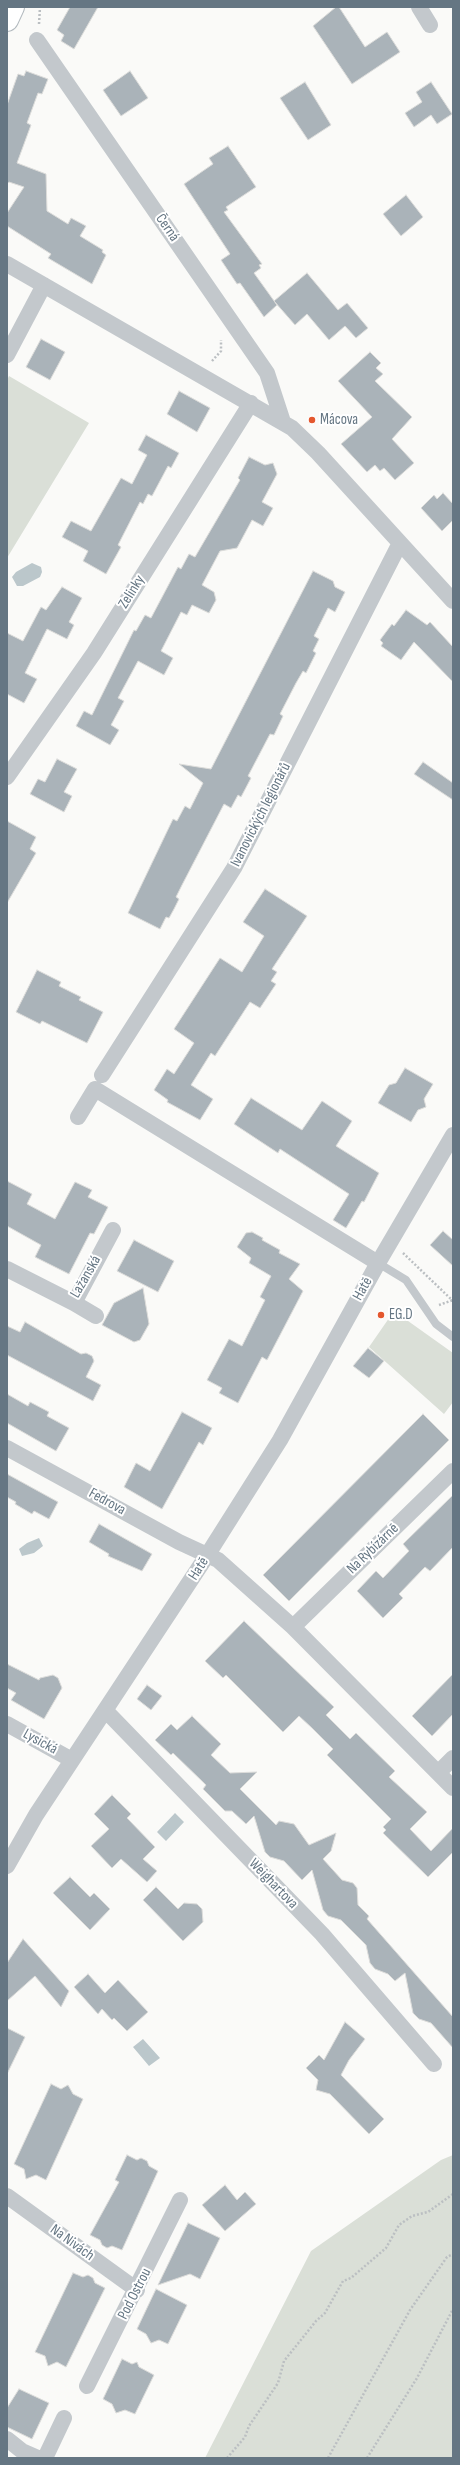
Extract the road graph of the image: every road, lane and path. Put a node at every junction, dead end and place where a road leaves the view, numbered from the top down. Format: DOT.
graph roads {
  1 [pos="13,7"];
  2 [pos="419,7"];
  3 [pos="7,20"];
  4 [pos="430,24"];
  5 [pos="37,40"];
  6 [pos="7,264"];
  7 [pos="44,285"];
  8 [pos="231,321"];
  9 [pos="7,355"];
  10 [pos="209,364"];
  11 [pos="251,403"];
  12 [pos="283,422"];
  13 [pos="400,543"];
  14 [pos="453,601"];
  15 [pos="7,777"];
  16 [pos="102,1075"];
  17 [pos="78,1117"];
  18 [pos="453,1135"];
  19 [pos="113,1230"];
  20 [pos="391,1240"];
  21 [pos="378,1263"];
  22 [pos="7,1269"];
  23 [pos="453,1301"];
  24 [pos="74,1303"];
  25 [pos="96,1316"];
  26 [pos="453,1337"];
  27 [pos="7,1448"];
  28 [pos="453,1471"];
  29 [pos="208,1554"];
  30 [pos="293,1627"];
  31 [pos="106,1712"];
  32 [pos="7,1724"];
  33 [pos="453,1758"];
  34 [pos="72,1760"];
  35 [pos="438,1773"];
  36 [pos="453,1788"];
  37 [pos="7,1866"];
  38 [pos="434,2064"];
  39 [pos="453,2194"];
  40 [pos="7,2196"];
  41 [pos="180,2200"];
  42 [pos="453,2254"];
  43 [pos="137,2290"];
  44 [pos="453,2309"];
  45 [pos="87,2386"];
  46 [pos="64,2418"];
  47 [pos="7,2439"];
  48 [pos="38,2458"];
  49 [pos="46,2458"];
  50 [pos="227,2458"];
  51 [pos="328,2458"];
  52 [pos="367,2458"];
  1 -- 3 [label="street"];
  2 -- 4 [label="street"];
  5 -- 8 [label="street, Černá"];
  6 -- 7 [label="street"];
  7 -- 9 [label="street"];
  7 -- 11 [label="street"];
  8 -- 10 [label="path"];
  8 -- 12 [label="street, Černá"];
  11 -- 12 [label="street"];
  11 -- 15 [label="street, Zelinky"];
  12 -- 13 [label="street"];
  13 -- 14 [label="street"];
  13 -- 16 [label="street, Ivanovických legionářů"];
  17 -- 21 [label="street, Hatě"];
  18 -- 20 [label="street, Hatě"];
  19 -- 24 [label="street, Lažanská"];
  20 -- 21 [label="street, Hatě"];
  20 -- 23 [label="path"];
  21 -- 26 [label="lane"];
  21 -- 29 [label="street, Hatě"];
  22 -- 24 [label="street, Lažanská"];
  24 -- 25 [label="street"];
  27 -- 29 [label="street, Fedrova"];
  28 -- 30 [label="street, Na Rybízárně"];
  29 -- 30 [label="street"];
  29 -- 31 [label="street, Hatě"];
  30 -- 35 [label="street"];
  31 -- 34 [label="street, Hatě"];
  31 -- 38 [label="street, Weighartova"];
  32 -- 34 [label="street, Lysická"];
  33 -- 35 [label="street"];
  34 -- 37 [label="street, Hatě"];
  35 -- 36 [label="street"];
  39 -- 50 [label="path"];
  40 -- 43 [label="street, Na Nivách"];
  41 -- 43 [label="street, Pod Ostrou"];
  42 -- 51 [label="path"];
  43 -- 45 [label="street, Pod Ostrou"];
  44 -- 52 [label="path"];
  46 -- 49 [label="street"];
  47 -- 48 [label="street"];
}
